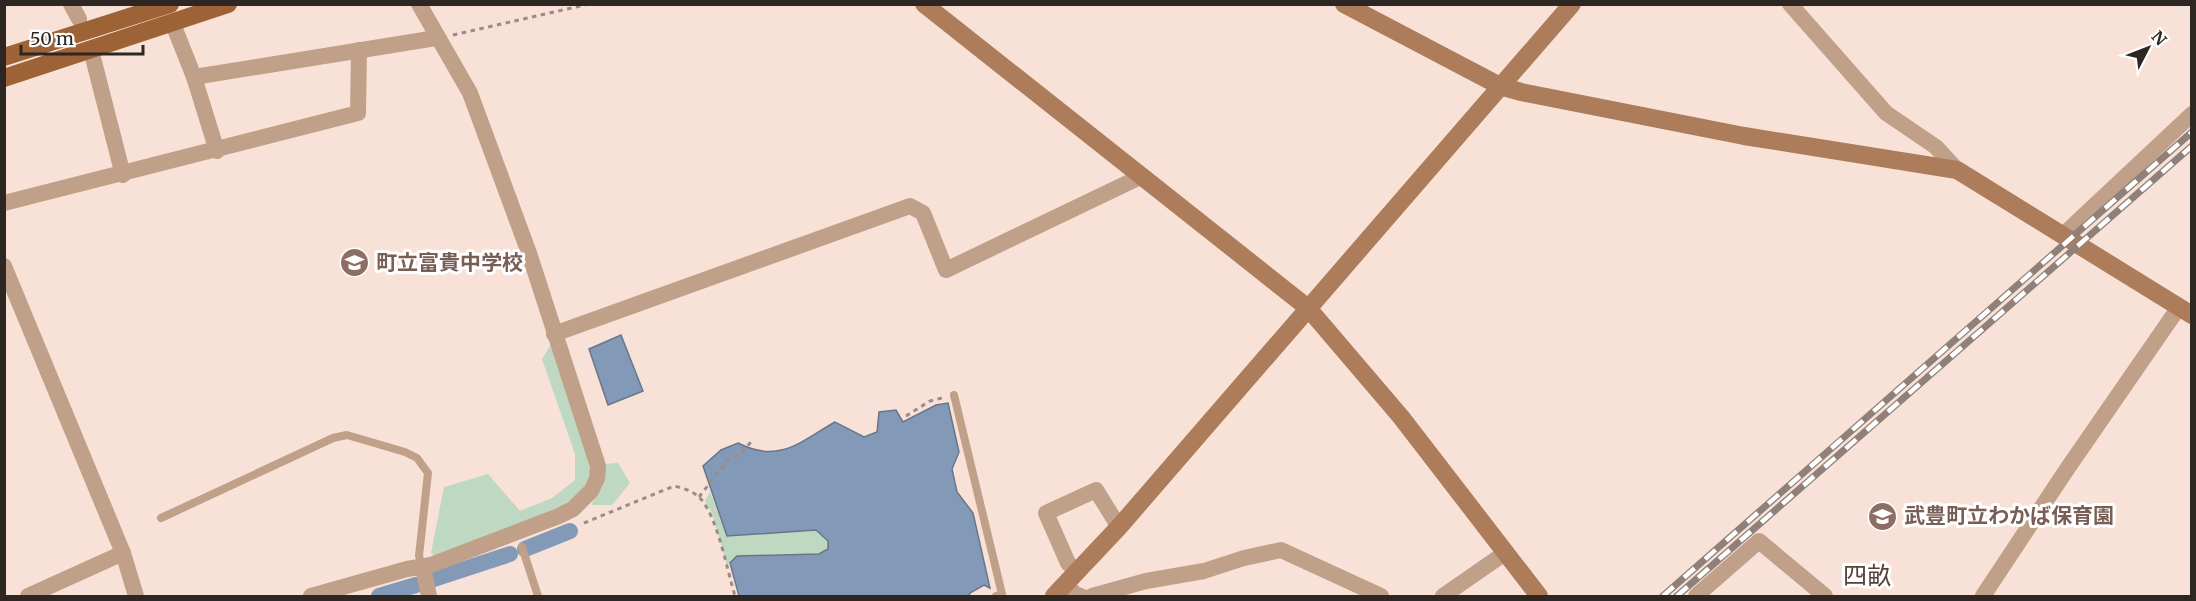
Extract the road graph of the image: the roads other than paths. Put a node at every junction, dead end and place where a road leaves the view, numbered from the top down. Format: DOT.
graph roads {
  1 [pos="70,4"];
  2 [pos="228,4"];
  3 [pos="419,4"];
  4 [pos="924,4"];
  5 [pos="1344,4"];
  6 [pos="1572,4"];
  7 [pos="1790,4"];
  8 [pos="168,5"];
  9 [pos="79,19"];
  10 [pos="173,24"];
  11 [pos="436,38"];
  12 [pos="91,50"];
  13 [pos="359,50"];
  14 [pos="4,57"];
  15 [pos="194,77"];
  16 [pos="4,78"];
  17 [pos="1500,86"];
  18 [pos="2192,114"];
  19 [pos="217,151"];
  20 [pos="1957,170"];
  21 [pos="123,175"];
  22 [pos="1140,177"];
  23 [pos="4,203"];
  24 [pos="2064,234"];
  25 [pos="529,253"];
  26 [pos="512,259"];
  27 [pos="5,270"];
  28 [pos="1308,308"];
  29 [pos="2185,311"];
  30 [pos="554,334"];
  31 [pos="954,395"];
  32 [pos="161,518"];
  33 [pos="1119,527"];
  34 [pos="522,547"];
  35 [pos="123,553"];
  36 [pos="1505,554"];
  37 [pos="423,568"];
  38 [pos="1065,584"];
  39 [pos="28,597"];
  40 [pos="136,597"];
  41 [pos="311,597"];
  42 [pos="429,597"];
  43 [pos="538,597"];
  44 [pos="996,597"];
  45 [pos="1082,597"];
  46 [pos="1092,597"];
  47 [pos="1381,597"];
  48 [pos="1443,597"];
  49 [pos="1539,597"];
  50 [pos="1696,597"];
  51 [pos="1825,597"];
  52 [pos="1983,597"];
  1 -- 9 [label="street"];
  2 -- 10 [label="main road"];
  3 -- 11 [label="street"];
  4 -- 22 [label="street"];
  5 -- 17 [label="street"];
  6 -- 17 [label="street"];
  7 -- 20 [label="street"];
  8 -- 14 [label="main road"];
  10 -- 12 [label="main road"];
  10 -- 15 [label="street"];
  11 -- 13 [label="street"];
  11 -- 25 [label="street"];
  12 -- 16 [label="main road"];
  12 -- 21 [label="street"];
  13 -- 15 [label="street"];
  13 -- 19 [label="street"];
  15 -- 19 [label="street"];
  17 -- 20 [label="street"];
  17 -- 28 [label="street"];
  18 -- 24 [label="street"];
  19 -- 21 [label="street"];
  20 -- 24 [label="street"];
  21 -- 23 [label="street"];
  22 -- 28 [label="street"];
  22 -- 30 [label="street"];
  24 -- 29 [label="street"];
  25 -- 26 [label="lane"];
  25 -- 30 [label="street"];
  27 -- 35 [label="street"];
  28 -- 33 [label="street"];
  28 -- 36 [label="street"];
  29 -- 52 [label="street"];
  30 -- 37 [label="street"];
  31 -- 44 [label="lane"];
  32 -- 37 [label="lane"];
  33 -- 38 [label="street"];
  33 -- 38 [label="street"];
  34 -- 43 [label="lane"];
  35 -- 39 [label="street"];
  35 -- 40 [label="street"];
  36 -- 48 [label="street"];
  36 -- 49 [label="street"];
  37 -- 41 [label="street"];
  37 -- 42 [label="street"];
  38 -- 45 [label="street"];
  46 -- 47 [label="street"];
  50 -- 51 [label="street"];
}
